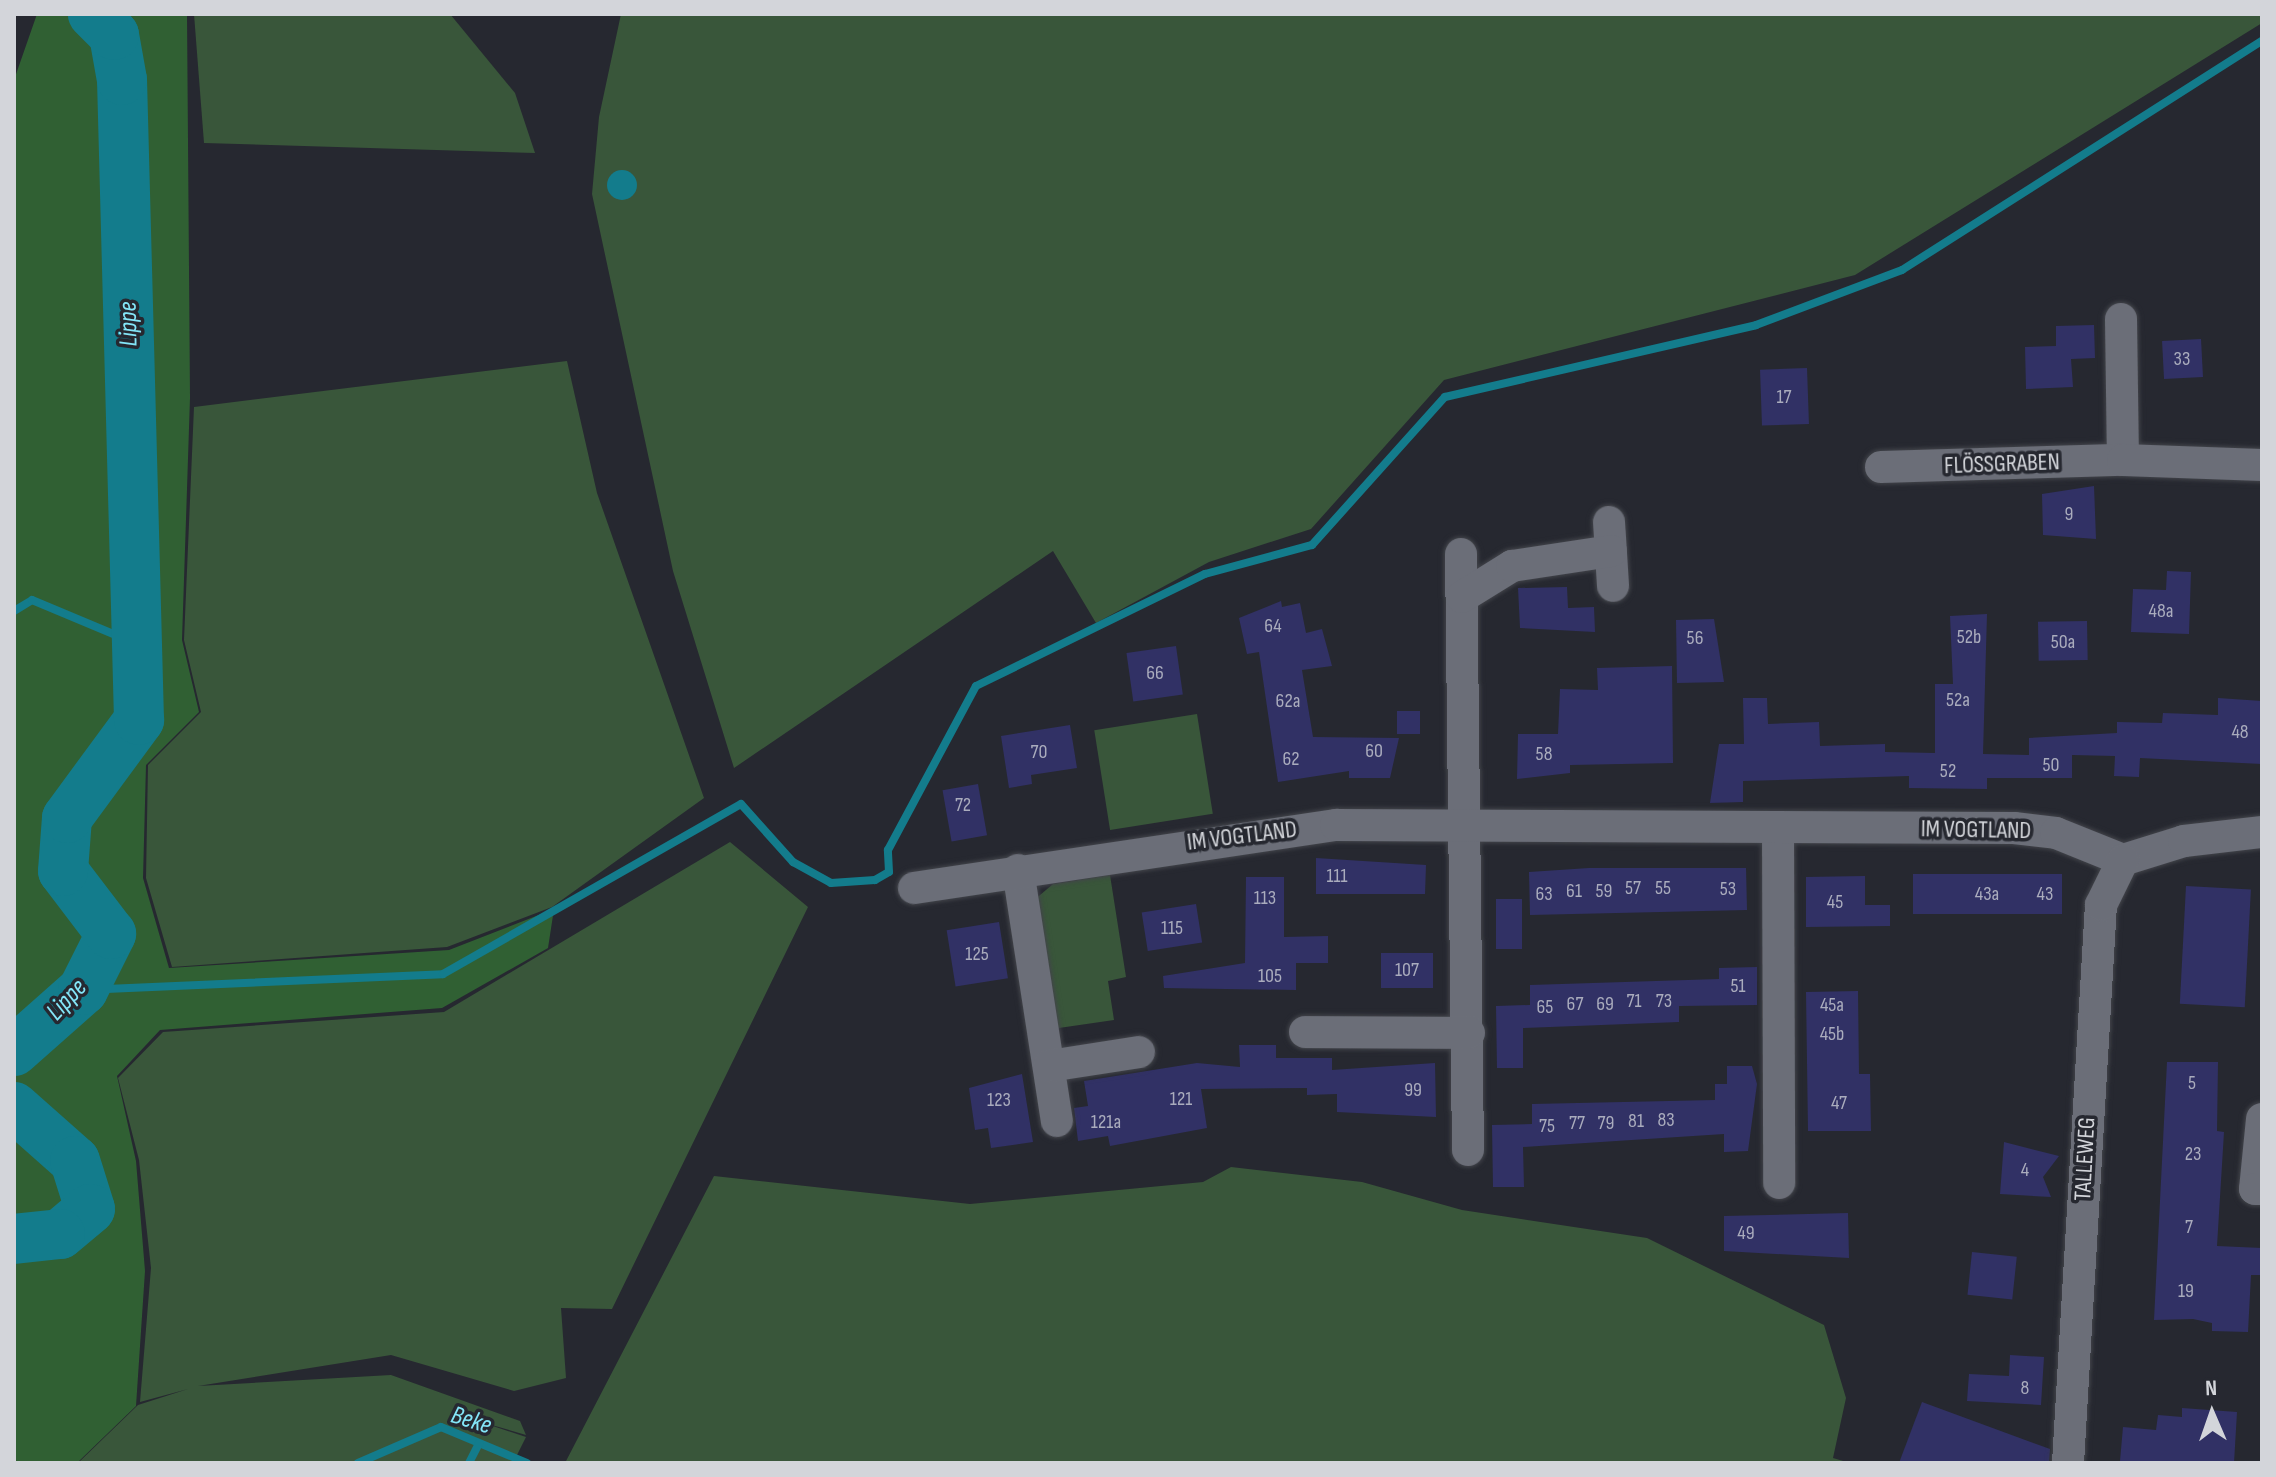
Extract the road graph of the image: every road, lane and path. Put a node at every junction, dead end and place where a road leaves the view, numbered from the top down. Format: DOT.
graph roads {
  1 [pos="2121,319"];
  2 [pos="2123,460"];
  3 [pos="2262,465"];
  4 [pos="1881,467"];
  5 [pos="1461,554"];
  6 [pos="1613,586"];
  7 [pos="1462,597"];
  8 [pos="1467,828"];
  9 [pos="1778,829"];
  10 [pos="2262,832"];
  11 [pos="2123,860"];
  12 [pos="1018,870"];
  13 [pos="914,888"];
  14 [pos="1305,1032"];
  15 [pos="1469,1033"];
  16 [pos="1139,1052"];
  17 [pos="1049,1066"];
  18 [pos="2262,1119"];
  19 [pos="1057,1121"];
  20 [pos="1468,1150"];
  21 [pos="1779,1183"];
  22 [pos="2262,1189"];
  23 [pos="2068,1463"];
  1 -- 2 [label="street"];
  2 -- 3 [label="street, FLÖSSGRABEN"];
  2 -- 4 [label="street, FLÖSSGRABEN"];
  5 -- 7 [label="street"];
  6 -- 7 [label="street"];
  7 -- 8 [label="street"];
  8 -- 9 [label="street, IM VOGTLAND"];
  8 -- 12 [label="street, IM VOGTLAND"];
  8 -- 15 [label="street"];
  9 -- 11 [label="street, IM VOGTLAND"];
  9 -- 21 [label="street"];
  10 -- 11 [label="street"];
  11 -- 23 [label="street, TALLEWEG"];
  12 -- 13 [label="street, IM VOGTLAND"];
  12 -- 17 [label="street"];
  14 -- 15 [label="street"];
  15 -- 20 [label="street"];
  16 -- 17 [label="street"];
  17 -- 19 [label="street"];
  18 -- 22 [label="street"];
}
